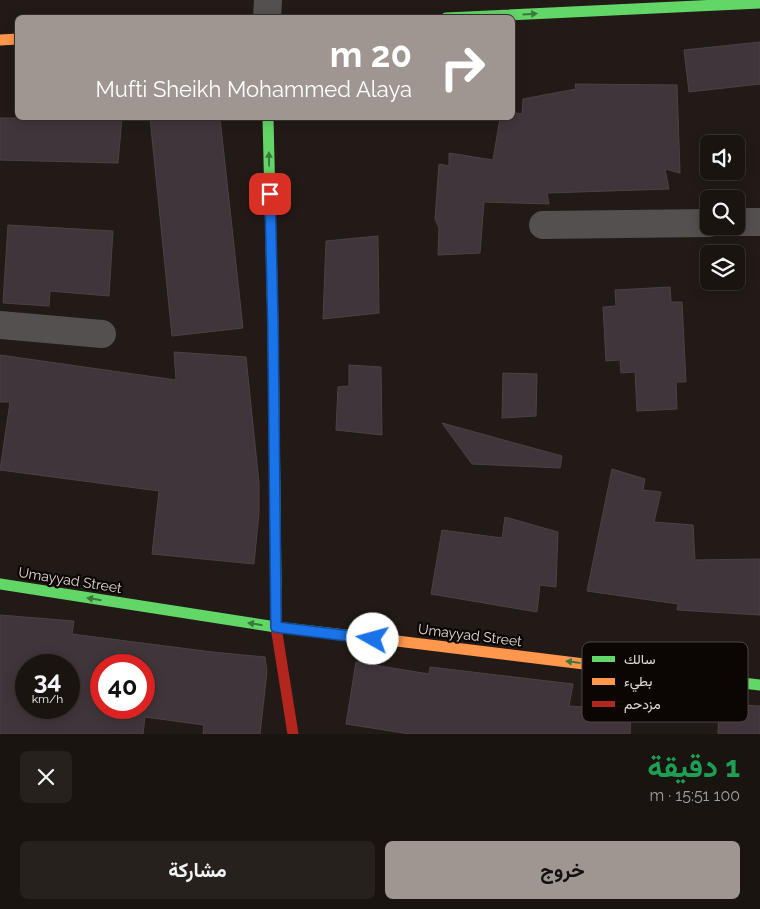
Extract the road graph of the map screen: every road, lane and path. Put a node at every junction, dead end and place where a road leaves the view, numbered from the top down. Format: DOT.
graph roads {
  1 [pos="268,0"];
  2 [pos="760,3"];
  3 [pos="267,15"];
  4 [pos="509,15"];
  5 [pos="15,39"];
  6 [pos="0,40"];
  7 [pos="268,120"];
  8 [pos="745,222"];
  9 [pos="760,222"];
  10 [pos="700,223"];
  11 [pos="543,224"];
  12 [pos="0,325"];
  13 [pos="102,334"];
  14 [pos="0,584"];
  15 [pos="276,627"];
  16 [pos="582,664"];
  17 [pos="293,734"];
  1 -- 3 [label="street"];
  4 -- 2 [label="street, one-way"];
  5 -- 6 [label="street"];
  15 -- 7 [label="street, one-way"];
  8 -- 9 [label="street"];
  10 -- 11 [label="street"];
  12 -- 13 [label="street"];
  15 -- 14 [label="street, Umayyad Street, one-way"];
  16 -- 15 [label="street, Umayyad Street, one-way"];
  15 -- 17 [label="street"];
}
